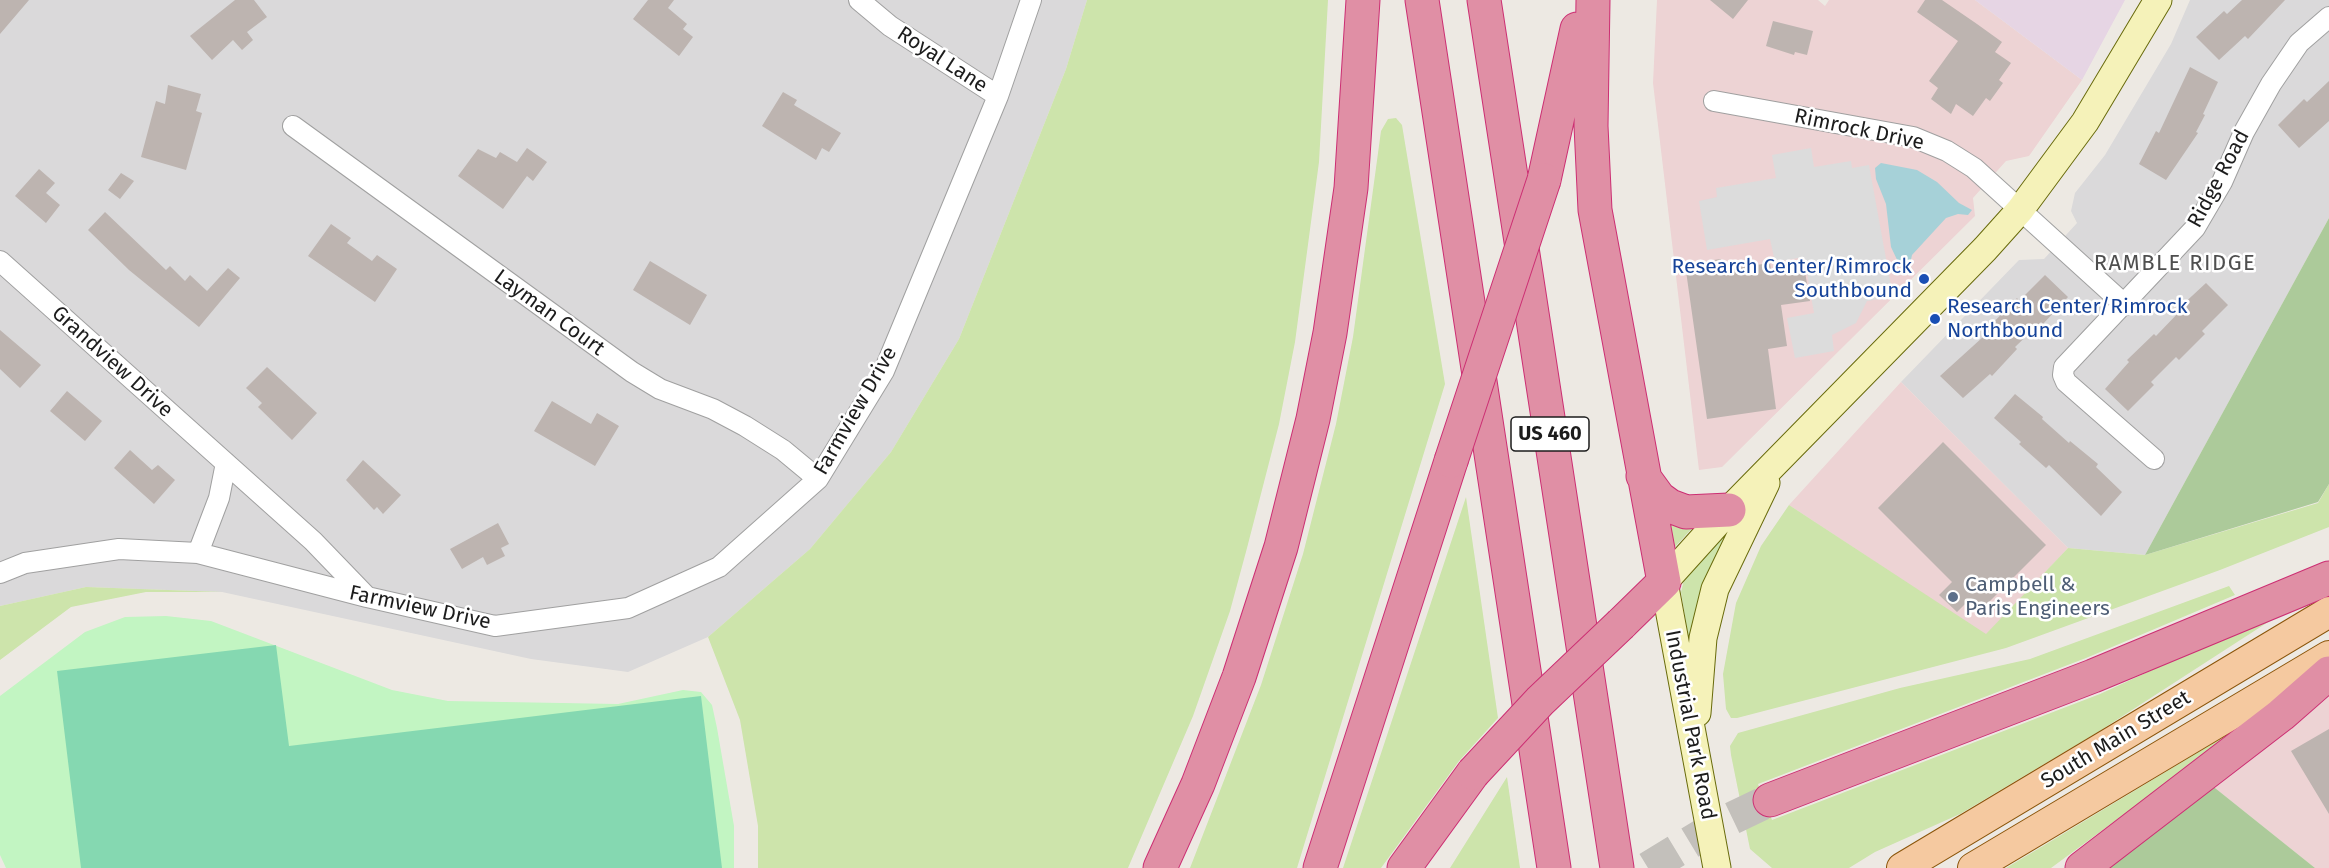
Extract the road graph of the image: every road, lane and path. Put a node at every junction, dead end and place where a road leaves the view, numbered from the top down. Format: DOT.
graph roads {
  1 [pos="859,0"];
  2 [pos="1031,0"];
  3 [pos="1363,0"];
  4 [pos="1422,0"];
  5 [pos="1485,0"];
  6 [pos="1581,0"];
  7 [pos="1593,0"];
  8 [pos="2157,0"];
  9 [pos="2329,17"];
  10 [pos="998,96"];
  11 [pos="1714,101"];
  12 [pos="293,126"];
  13 [pos="2020,210"];
  14 [pos="0,261"];
  15 [pos="2125,305"];
  16 [pos="1778,459"];
  17 [pos="2154,459"];
  18 [pos="226,463"];
  19 [pos="1643,476"];
  20 [pos="818,479"];
  21 [pos="1729,510"];
  22 [pos="198,553"];
  23 [pos="0,573"];
  24 [pos="2329,578"];
  25 [pos="1664,582"];
  26 [pos="367,597"];
  27 [pos="2329,612"];
  28 [pos="2329,656"];
  29 [pos="2329,673"];
  30 [pos="1696,759"];
  31 [pos="1770,800"];
  32 [pos="1160,868"];
  33 [pos="1320,868"];
  34 [pos="1404,868"];
  35 [pos="1554,868"];
  36 [pos="1617,868"];
  37 [pos="1717,868"];
  38 [pos="1902,868"];
  39 [pos="1973,868"];
  40 [pos="2082,868"];
  1 -- 10 [label="street, Royal Lane"];
  2 -- 10 [label="street, Farmview Drive"];
  3 -- 32 [label="highway"];
  4 -- 35 [label="highway, US 460"];
  5 -- 36 [label="highway, US 460"];
  6 -- 33 [label="highway, bridge"];
  7 -- 19 [label="highway"];
  8 -- 13 [label="main road"];
  9 -- 15 [label="street, Ridge Road"];
  10 -- 20 [label="street, Farmview Drive"];
  11 -- 13 [label="street, Rimrock Drive"];
  12 -- 20 [label="street, Layman Court"];
  13 -- 15 [label="street, Rimrock Drive"];
  13 -- 16 [label="main road"];
  14 -- 18 [label="street, Grandview Drive"];
  15 -- 17 [label="street, Ridge Road"];
  16 -- 21 [label="main road"];
  16 -- 30 [label="main road"];
  18 -- 22 [label="street"];
  18 -- 26 [label="street, Grandview Drive"];
  19 -- 21 [label="highway"];
  19 -- 25 [label="highway"];
  20 -- 26 [label="street, Farmview Drive"];
  21 -- 25 [label="main road"];
  22 -- 23 [label="street, Farmview Drive"];
  22 -- 26 [label="street, Farmview Drive"];
  24 -- 31 [label="highway"];
  25 -- 30 [label="main road, Industrial Park Road"];
  25 -- 34 [label="highway, bridge"];
  27 -- 38 [label="main road, South Main Street"];
  28 -- 39 [label="main road, South Main Street"];
  29 -- 40 [label="highway"];
  30 -- 37 [label="main road, Industrial Park Road"];
}
